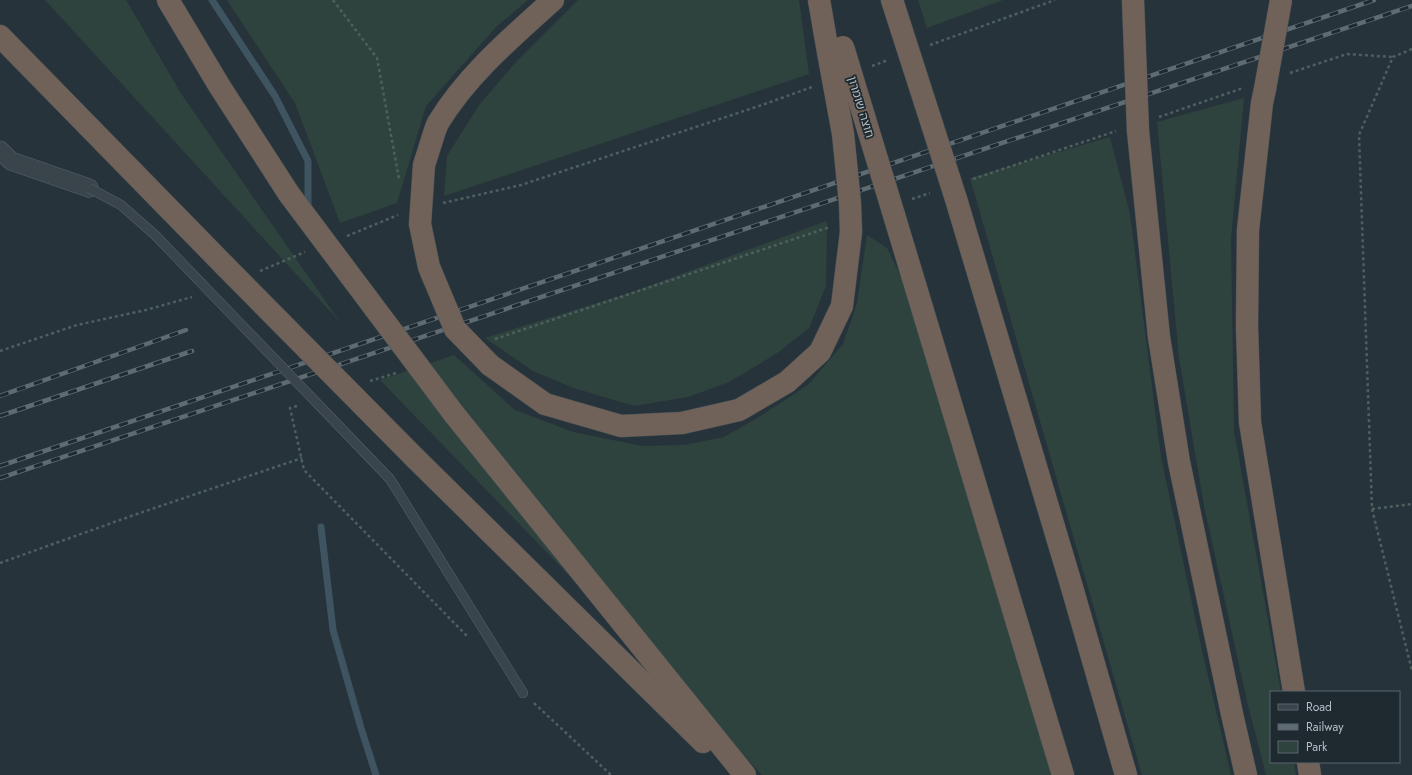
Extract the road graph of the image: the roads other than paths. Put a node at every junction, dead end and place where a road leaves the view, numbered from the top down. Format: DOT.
graph roads {
  1 [pos="168,0"];
  2 [pos="553,0"];
  3 [pos="819,0"];
  4 [pos="829,0"];
  5 [pos="892,0"];
  6 [pos="1133,0"];
  7 [pos="1281,0"];
  8 [pos="0,36"];
  9 [pos="835,49"];
  10 [pos="0,150"];
  11 [pos="88,188"];
  12 [pos="1294,691"];
  13 [pos="523,693"];
  14 [pos="1308,763"];
  15 [pos="736,775"];
  16 [pos="745,775"];
  17 [pos="1063,775"];
  18 [pos="1126,775"];
  19 [pos="1246,775"];
  20 [pos="1310,775"];
  1 -- 16 [label="highway, bridge"];
  2 -- 9 [label="highway, bridge"];
  3 -- 9 [label="highway"];
  4 -- 9 [label="highway, חוצה שומרון"];
  5 -- 18 [label="highway, bridge"];
  6 -- 19 [label="highway, bridge"];
  7 -- 12 [label="highway, bridge"];
  8 -- 15 [label="highway, bridge"];
  9 -- 17 [label="highway, חוצה שומרון, bridge"];
  10 -- 11 [label="street"];
  11 -- 13 [label="lane, bridge"];
  14 -- 20 [label="highway"];
}
